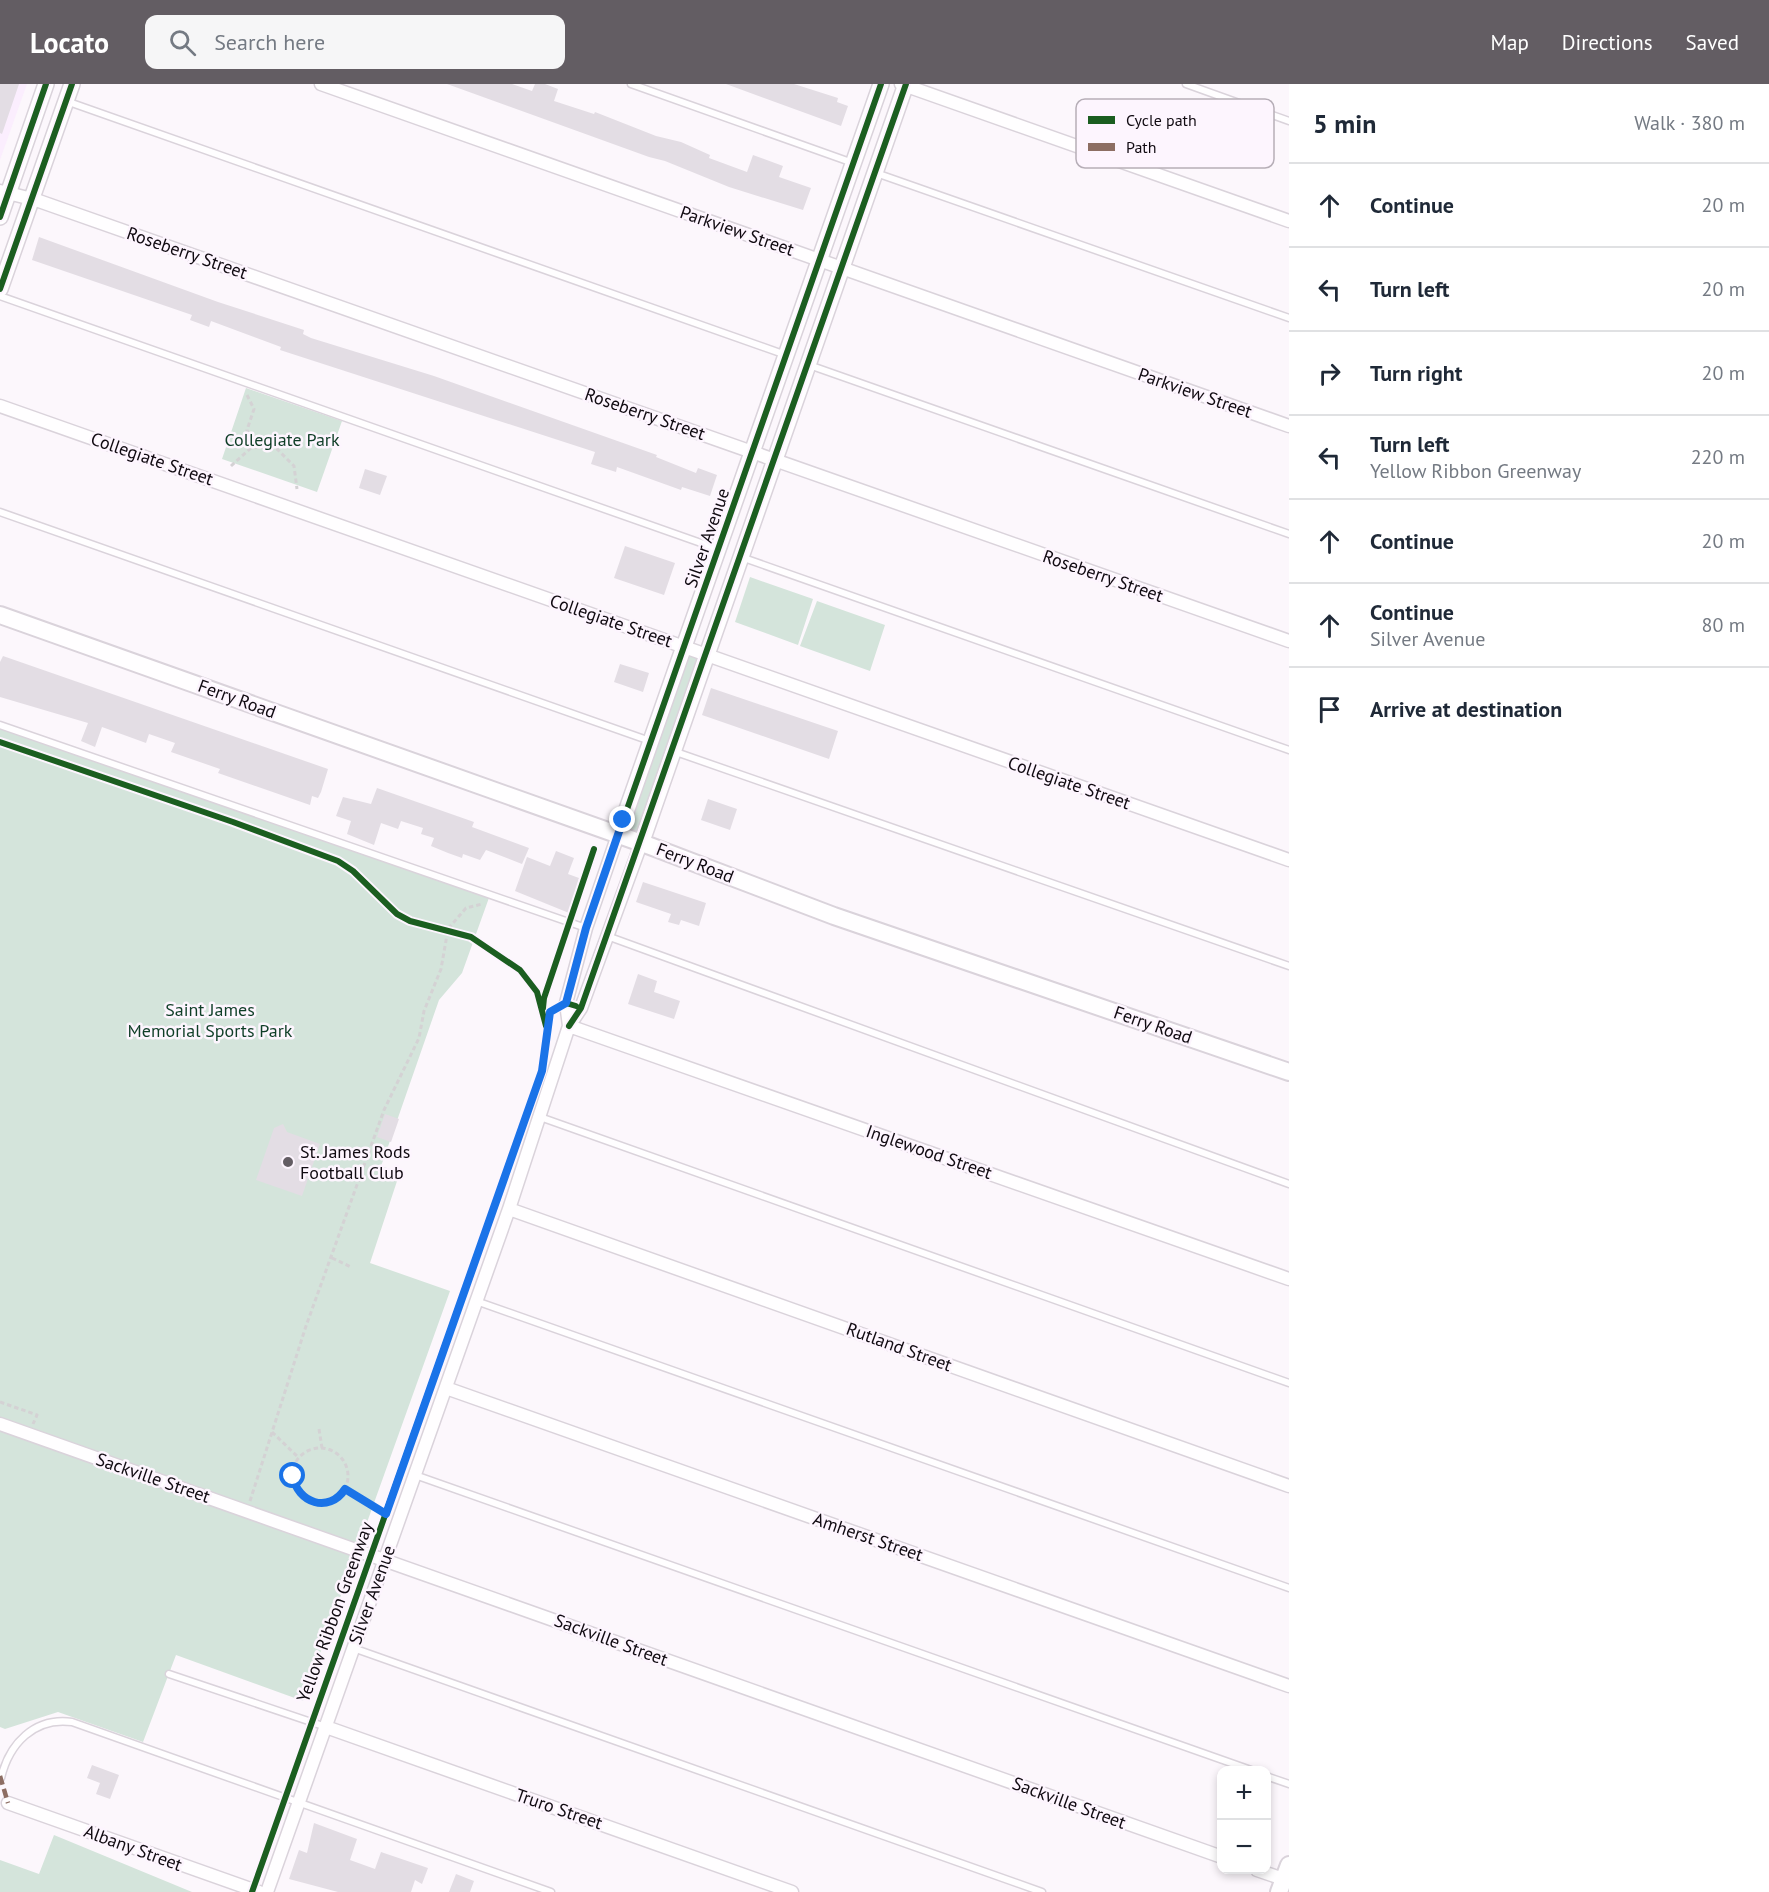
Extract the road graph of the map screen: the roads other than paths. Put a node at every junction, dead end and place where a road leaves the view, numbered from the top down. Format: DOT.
graph roads {
  1 [pos="46,84"];
  2 [pos="72,84"];
  3 [pos="321,84"];
  4 [pos="631,84"];
  5 [pos="881,84"];
  6 [pos="1186,84"];
  7 [pos="904,85"];
  8 [pos="1228,99"];
  9 [pos="66,101"];
  10 [pos="1274,116"];
  11 [pos="1289,121"];
  12 [pos="1076,145"];
  13 [pos="853,163"];
  14 [pos="1141,168"];
  15 [pos="875,173"];
  16 [pos="4,192"];
  17 [pos="32,198"];
  18 [pos="0,217"];
  19 [pos="1289,220"];
  20 [pos="819,260"];
  21 [pos="842,268"];
  22 [pos="0,289"];
  23 [pos="0,296"];
  24 [pos="1289,318"];
  25 [pos="787,356"];
  26 [pos="808,364"];
  27 [pos="0,406"];
  28 [pos="1289,426"];
  29 [pos="753,452"];
  30 [pos="775,459"];
  31 [pos="0,512"];
  32 [pos="1289,534"];
  33 [pos="719,550"];
  34 [pos="741,557"];
  35 [pos="0,615"];
  36 [pos="1289,641"];
  37 [pos="685,647"];
  38 [pos="707,655"];
  39 [pos="0,725"];
  40 [pos="651,741"];
  41 [pos="1289,750"];
  42 [pos="673,751"];
  43 [pos="618,835"];
  44 [pos="641,844"];
  45 [pos="1289,860"];
  46 [pos="586,928"];
  47 [pos="608,936"];
  48 [pos="1289,966"];
  49 [pos="569,1026"];
  50 [pos="1289,1072"];
  51 [pos="540,1117"];
  52 [pos="1289,1184"];
  53 [pos="509,1209"];
  54 [pos="1289,1279"];
  55 [pos="476,1301"];
  56 [pos="1289,1383"];
  57 [pos="446,1388"];
  58 [pos="0,1424"];
  59 [pos="414,1474"];
  60 [pos="1289,1486"];
  61 [pos="385,1560"];
  62 [pos="1289,1588"];
  63 [pos="353,1648"];
  64 [pos="169,1674"];
  65 [pos="1289,1686"];
  66 [pos="326,1727"];
  67 [pos="1240,1766"];
  68 [pos="1,1778"];
  69 [pos="1271,1778"];
  70 [pos="1289,1784"];
  71 [pos="298,1802"];
  72 [pos="8,1803"];
  73 [pos="1217,1856"];
  74 [pos="259,1892"];
  75 [pos="267,1892"];
  76 [pos="551,1892"];
  77 [pos="792,1892"];
  78 [pos="1042,1892"];
  1 -- 16 [label="street"];
  2 -- 9 [label="street"];
  3 -- 20 [label="street, Parkview Street"];
  4 -- 13 [label="lane"];
  5 -- 13 [label="street, Silver Avenue"];
  6 -- 8 [label="lane"];
  7 -- 12 [label="street"];
  7 -- 15 [label="street, Silver Avenue"];
  9 -- 17 [label="street"];
  9 -- 25 [label="lane"];
  10 -- 11 [label="lane"];
  13 -- 20 [label="street, Silver Avenue"];
  14 -- 19 [label="street"];
  15 -- 21 [label="street, Silver Avenue"];
  15 -- 24 [label="lane"];
  16 -- 17 [label="street, Roseberry Street"];
  16 -- 18 [label="street"];
  17 -- 22 [label="street"];
  17 -- 29 [label="street, Roseberry Street"];
  20 -- 21 [label="street, Parkview Street"];
  20 -- 25 [label="street, Silver Avenue"];
  21 -- 26 [label="street, Silver Avenue"];
  21 -- 28 [label="street, Parkview Street"];
  23 -- 33 [label="lane"];
  25 -- 29 [label="street, Silver Avenue"];
  26 -- 30 [label="street, Silver Avenue"];
  26 -- 32 [label="lane"];
  27 -- 37 [label="street, Collegiate Street"];
  29 -- 30 [label="street, Roseberry Street"];
  29 -- 33 [label="street, Silver Avenue"];
  30 -- 34 [label="street, Silver Avenue"];
  30 -- 36 [label="street, Roseberry Street"];
  31 -- 40 [label="lane"];
  33 -- 37 [label="street, Silver Avenue"];
  34 -- 38 [label="street, Silver Avenue"];
  34 -- 41 [label="lane"];
  35 -- 43 [label="main road, Ferry Road"];
  37 -- 38 [label="street, Collegiate Street"];
  37 -- 40 [label="street, Silver Avenue"];
  38 -- 42 [label="street, Silver Avenue"];
  38 -- 45 [label="street, Collegiate Street"];
  39 -- 46 [label="lane"];
  40 -- 43 [label="street, Silver Avenue"];
  42 -- 44 [label="street, Silver Avenue"];
  42 -- 48 [label="lane"];
  43 -- 44 [label="main road, Ferry Road"];
  43 -- 46 [label="street, Silver Avenue"];
  44 -- 47 [label="street, Silver Avenue"];
  44 -- 50 [label="main road, Ferry Road"];
  46 -- 49 [label="street, Silver Avenue"];
  47 -- 49 [label="street, Silver Avenue"];
  47 -- 52 [label="lane"];
  49 -- 51 [label="street, Silver Avenue"];
  49 -- 54 [label="street, Inglewood Street"];
  51 -- 53 [label="street, Silver Avenue"];
  51 -- 56 [label="lane"];
  53 -- 55 [label="street, Silver Avenue"];
  53 -- 60 [label="street, Rutland Street"];
  55 -- 57 [label="street, Silver Avenue"];
  55 -- 62 [label="lane"];
  57 -- 59 [label="street, Silver Avenue"];
  57 -- 65 [label="street, Amherst Street"];
  58 -- 61 [label="street, Sackville Street"];
  59 -- 61 [label="street, Silver Avenue"];
  59 -- 67 [label="lane"];
  61 -- 63 [label="street, Silver Avenue"];
  61 -- 73 [label="street, Sackville Street"];
  63 -- 66 [label="street, Silver Avenue"];
  63 -- 78 [label="lane"];
  64 -- 66 [label="lane"];
  66 -- 71 [label="street, Silver Avenue"];
  66 -- 77 [label="street, Truro Street"];
  68 -- 71 [label="lane"];
  69 -- 70 [label="lane"];
  71 -- 75 [label="street, Silver Avenue"];
  71 -- 76 [label="lane"];
  72 -- 74 [label="street, Albany Street"];
}
